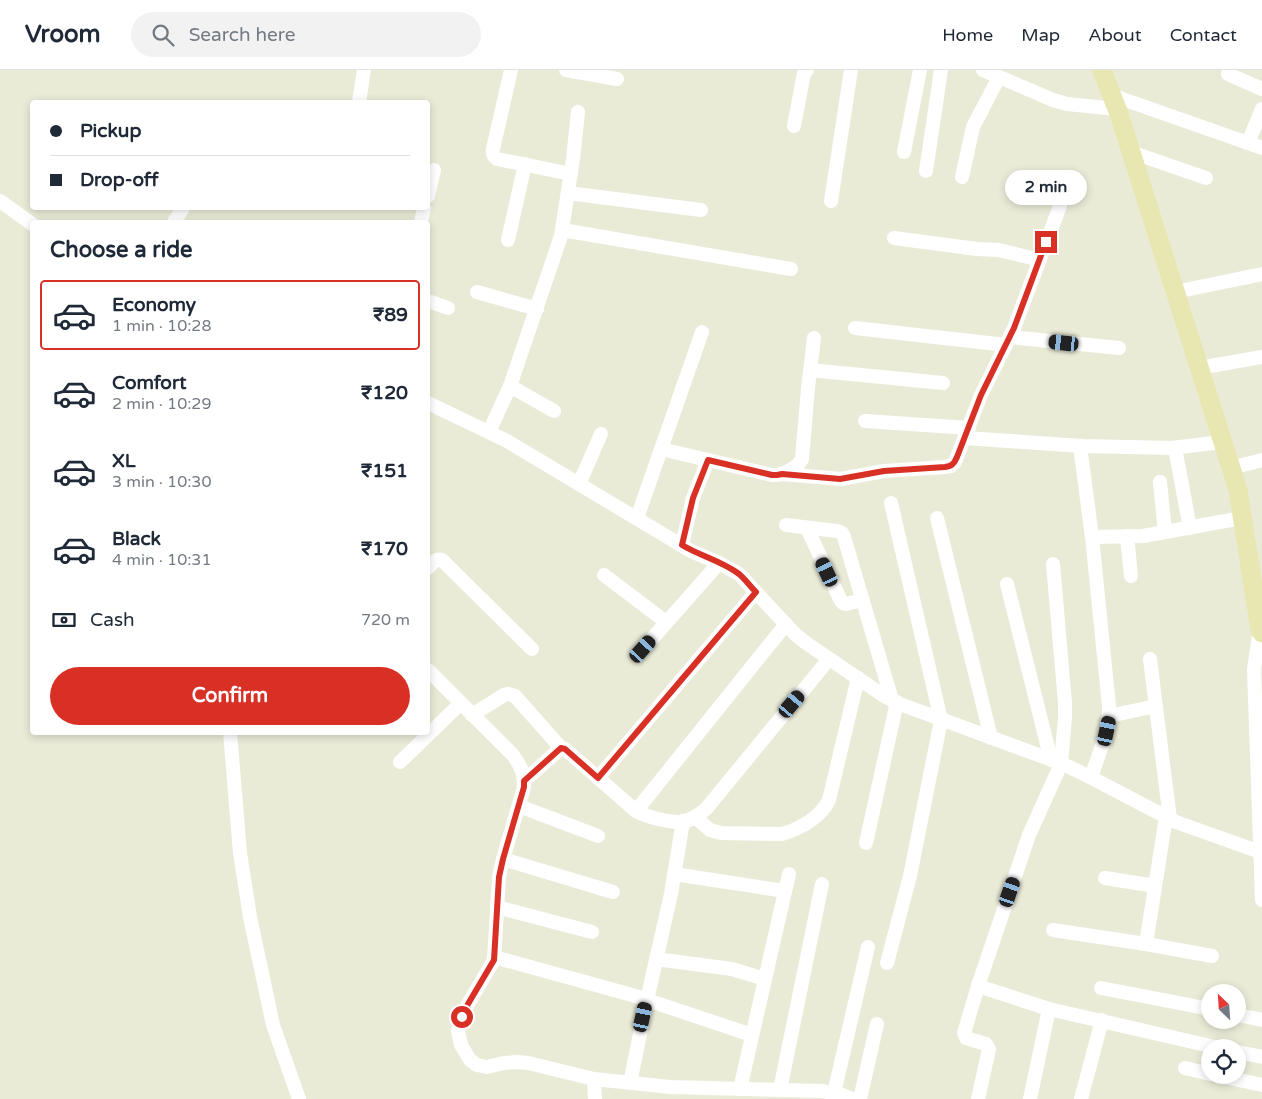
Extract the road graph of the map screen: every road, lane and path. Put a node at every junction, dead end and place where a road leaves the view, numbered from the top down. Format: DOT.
graph roads {
  1 [pos="364,70"];
  2 [pos="512,70"];
  3 [pos="566,70"];
  4 [pos="807,70"];
  5 [pos="851,70"];
  6 [pos="920,70"];
  7 [pos="941,70"];
  8 [pos="983,70"];
  9 [pos="1102,70"];
  10 [pos="1228,74"];
  11 [pos="999,77"];
  12 [pos="616,79"];
  13 [pos="1262,89"];
  14 [pos="359,100"];
  15 [pos="1114,102"];
  16 [pos="1262,110"];
  17 [pos="578,112"];
  18 [pos="794,126"];
  19 [pos="1248,143"];
  20 [pos="1262,148"];
  21 [pos="904,152"];
  22 [pos="1131,152"];
  23 [pos="525,164"];
  24 [pos="434,170"];
  25 [pos="926,171"];
  26 [pos="571,174"];
  27 [pos="962,176"];
  28 [pos="1206,178"];
  29 [pos="430,187"];
  30 [pos="568,193"];
  31 [pos="0,201"];
  32 [pos="831,201"];
  33 [pos="1060,206"];
  34 [pos="701,210"];
  35 [pos="30,223"];
  36 [pos="562,230"];
  37 [pos="894,238"];
  38 [pos="508,240"];
  39 [pos="1040,260"];
  40 [pos="791,269"];
  41 [pos="1262,274"];
  42 [pos="478,292"];
  43 [pos="1175,292"];
  44 [pos="430,303"];
  45 [pos="448,308"];
  46 [pos="537,309"];
  47 [pos="855,328"];
  48 [pos="702,332"];
  49 [pos="814,338"];
  50 [pos="1008,341"];
  51 [pos="1119,348"];
  52 [pos="1262,357"];
  53 [pos="1199,368"];
  54 [pos="810,370"];
  55 [pos="943,383"];
  56 [pos="510,386"];
  57 [pos="430,404"];
  58 [pos="554,411"];
  59 [pos="865,421"];
  60 [pos="489,432"];
  61 [pos="967,433"];
  62 [pos="601,434"];
  63 [pos="1222,442"];
  64 [pos="1080,446"];
  65 [pos="1175,448"];
  66 [pos="661,449"];
  67 [pos="708,460"];
  68 [pos="1262,460"];
  69 [pos="1231,468"];
  70 [pos="782,474"];
  71 [pos="1160,482"];
  72 [pos="580,484"];
  73 [pos="891,503"];
  74 [pos="637,518"];
  75 [pos="937,518"];
  76 [pos="1242,518"];
  77 [pos="786,525"];
  78 [pos="807,528"];
  79 [pos="1190,528"];
  80 [pos="1165,532"];
  81 [pos="1127,536"];
  82 [pos="1092,537"];
  83 [pos="682,545"];
  84 [pos="719,563"];
  85 [pos="1054,564"];
  86 [pos="430,566"];
  87 [pos="604,575"];
  88 [pos="1130,576"];
  89 [pos="1257,582"];
  90 [pos="1007,584"];
  91 [pos="756,592"];
  92 [pos="863,600"];
  93 [pos="666,622"];
  94 [pos="786,624"];
  95 [pos="1261,632"];
  96 [pos="532,649"];
  97 [pos="643,649"];
  98 [pos="829,659"];
  99 [pos="1150,659"];
  100 [pos="430,672"];
  101 [pos="858,678"];
  102 [pos="895,701"];
  103 [pos="460,703"];
  104 [pos="1156,706"];
  105 [pos="472,715"];
  106 [pos="1109,716"];
  107 [pos="941,720"];
  108 [pos="430,732"];
  109 [pos="230,735"];
  110 [pos="427,735"];
  111 [pos="991,738"];
  112 [pos="561,748"];
  113 [pos="400,762"];
  114 [pos="1056,762"];
  115 [pos="1091,777"];
  116 [pos="598,778"];
  117 [pos="524,781"];
  118 [pos="518,806"];
  119 [pos="636,811"];
  120 [pos="1168,818"];
  121 [pos="689,819"];
  122 [pos="598,836"];
  123 [pos="866,843"];
  124 [pos="1260,852"];
  125 [pos="503,859"];
  126 [pos="1261,869"];
  127 [pos="674,874"];
  128 [pos="789,874"];
  129 [pos="1105,878"];
  130 [pos="822,884"];
  131 [pos="1155,886"];
  132 [pos="785,891"];
  133 [pos="613,892"];
  134 [pos="1262,900"];
  135 [pos="498,907"];
  136 [pos="1053,930"];
  137 [pos="592,932"];
  138 [pos="1146,944"];
  139 [pos="868,946"];
  140 [pos="1212,956"];
  141 [pos="494,957"];
  142 [pos="656,959"];
  143 [pos="887,963"];
  144 [pos="765,979"];
  145 [pos="978,986"];
  146 [pos="1101,988"];
  147 [pos="647,1000"];
  148 [pos="1201,1007"];
  149 [pos="1049,1009"];
  150 [pos="1246,1017"];
  151 [pos="1102,1020"];
  152 [pos="1262,1020"];
  153 [pos="877,1024"];
  154 [pos="752,1035"];
  155 [pos="1201,1043"];
  156 [pos="1246,1054"];
  157 [pos="1262,1057"];
  158 [pos="1185,1068"];
  159 [pos="1201,1072"];
  160 [pos="594,1079"];
  161 [pos="1246,1082"];
  162 [pos="630,1083"];
  163 [pos="1262,1085"];
  164 [pos="740,1089"];
  165 [pos="780,1090"];
  166 [pos="834,1093"];
  167 [pos="299,1099"];
  168 [pos="595,1099"];
  169 [pos="852,1099"];
  170 [pos="860,1099"];
  171 [pos="978,1099"];
  172 [pos="1030,1099"];
  173 [pos="1081,1099"];
  1 -- 14 [label="street"];
  2 -- 23 [label="street"];
  3 -- 12 [label="street"];
  4 -- 18 [label="street"];
  5 -- 32 [label="street"];
  6 -- 21 [label="street"];
  7 -- 25 [label="street"];
  8 -- 11 [label="street"];
  9 -- 15 [label="street"];
  10 -- 13 [label="street"];
  11 -- 15 [label="street"];
  11 -- 27 [label="street"];
  15 -- 19 [label="street"];
  15 -- 22 [label="street"];
  16 -- 19 [label="street"];
  17 -- 26 [label="street"];
  19 -- 20 [label="street"];
  22 -- 28 [label="street"];
  22 -- 43 [label="street"];
  23 -- 26 [label="street"];
  23 -- 38 [label="street"];
  24 -- 29 [label="street"];
  26 -- 30 [label="street"];
  30 -- 34 [label="street"];
  30 -- 36 [label="street"];
  31 -- 35 [label="street"];
  33 -- 39 [label="street"];
  36 -- 40 [label="street"];
  36 -- 46 [label="street"];
  37 -- 39 [label="street"];
  39 -- 50 [label="street"];
  41 -- 43 [label="street"];
  42 -- 46 [label="street"];
  43 -- 53 [label="street"];
  44 -- 45 [label="street"];
  46 -- 56 [label="street"];
  47 -- 50 [label="street"];
  48 -- 66 [label="street"];
  49 -- 54 [label="street"];
  50 -- 51 [label="street"];
  50 -- 61 [label="street"];
  52 -- 53 [label="street"];
  53 -- 63 [label="street"];
  54 -- 55 [label="street"];
  54 -- 70 [label="street"];
  56 -- 58 [label="street"];
  56 -- 60 [label="street"];
  57 -- 60 [label="street"];
  59 -- 61 [label="street"];
  60 -- 72 [label="street"];
  61 -- 64 [label="street"];
  61 -- 70 [label="street"];
  62 -- 72 [label="street"];
  63 -- 65 [label="street"];
  63 -- 69 [label="street"];
  64 -- 65 [label="street"];
  64 -- 82 [label="street"];
  65 -- 79 [label="street"];
  66 -- 67 [label="street"];
  66 -- 74 [label="street"];
  67 -- 70 [label="street"];
  67 -- 83 [label="street"];
  68 -- 69 [label="street"];
  69 -- 76 [label="street"];
  71 -- 80 [label="street"];
  72 -- 74 [label="street"];
  73 -- 107 [label="street"];
  74 -- 83 [label="street"];
  75 -- 111 [label="street"];
  76 -- 79 [label="street"];
  76 -- 89 [label="street"];
  77 -- 78 [label="street"];
  78 -- 92 [label="street"];
  78 -- 92 [label="street"];
  79 -- 80 [label="street"];
  80 -- 81 [label="street"];
  81 -- 82 [label="street"];
  81 -- 88 [label="street"];
  82 -- 106 [label="street"];
  83 -- 84 [label="street"];
  84 -- 91 [label="street"];
  84 -- 93 [label="street"];
  85 -- 114 [label="street"];
  86 -- 96 [label="street"];
  87 -- 93 [label="street"];
  89 -- 95 [label="street"];
  90 -- 114 [label="street"];
  91 -- 94 [label="street"];
  91 -- 116 [label="street"];
  92 -- 102 [label="street"];
  93 -- 97 [label="street"];
  94 -- 98 [label="street"];
  94 -- 119 [label="street"];
  95 -- 124 [label="street"];
  98 -- 101 [label="street"];
  98 -- 121 [label="street"];
  99 -- 104 [label="street"];
  100 -- 103 [label="street"];
  101 -- 102 [label="street"];
  101 -- 121 [label="street"];
  102 -- 107 [label="street"];
  102 -- 123 [label="street"];
  103 -- 105 [label="street"];
  103 -- 108 [label="street"];
  104 -- 106 [label="street"];
  104 -- 120 [label="street"];
  105 -- 112 [label="street"];
  105 -- 117 [label="street"];
  106 -- 115 [label="street"];
  107 -- 111 [label="street"];
  107 -- 143 [label="street"];
  109 -- 167 [label="street"];
  110 -- 113 [label="street"];
  111 -- 114 [label="street"];
  112 -- 116 [label="street"];
  112 -- 117 [label="street"];
  114 -- 115 [label="street"];
  114 -- 145 [label="street"];
  115 -- 120 [label="street"];
  116 -- 119 [label="street"];
  117 -- 118 [label="street"];
  118 -- 122 [label="street"];
  118 -- 125 [label="street"];
  119 -- 121 [label="street"];
  120 -- 124 [label="street"];
  120 -- 131 [label="street"];
  121 -- 127 [label="street"];
  124 -- 126 [label="street"];
  125 -- 133 [label="street"];
  125 -- 135 [label="street"];
  126 -- 134 [label="street"];
  127 -- 132 [label="street"];
  127 -- 142 [label="street"];
  128 -- 132 [label="street"];
  129 -- 131 [label="street"];
  130 -- 165 [label="street"];
  131 -- 138 [label="street"];
  132 -- 144 [label="street"];
  135 -- 137 [label="street"];
  135 -- 141 [label="street"];
  136 -- 138 [label="street"];
  138 -- 140 [label="street"];
  139 -- 166 [label="street"];
  141 -- 147 [label="street"];
  141 -- 160 [label="street"];
  142 -- 144 [label="street"];
  142 -- 147 [label="street"];
  144 -- 154 [label="street"];
  145 -- 149 [label="street"];
  145 -- 171 [label="street"];
  146 -- 148 [label="street"];
  147 -- 154 [label="street"];
  147 -- 162 [label="street"];
  149 -- 151 [label="street"];
  149 -- 172 [label="street"];
  150 -- 152 [label="street"];
  151 -- 155 [label="street"];
  151 -- 173 [label="street"];
  153 -- 170 [label="street"];
  154 -- 164 [label="street"];
  156 -- 157 [label="street"];
  158 -- 159 [label="street"];
  160 -- 162 [label="street"];
  160 -- 168 [label="street"];
  161 -- 163 [label="street"];
  162 -- 164 [label="street"];
  164 -- 165 [label="street"];
  165 -- 166 [label="street"];
  166 -- 169 [label="street"];
}
